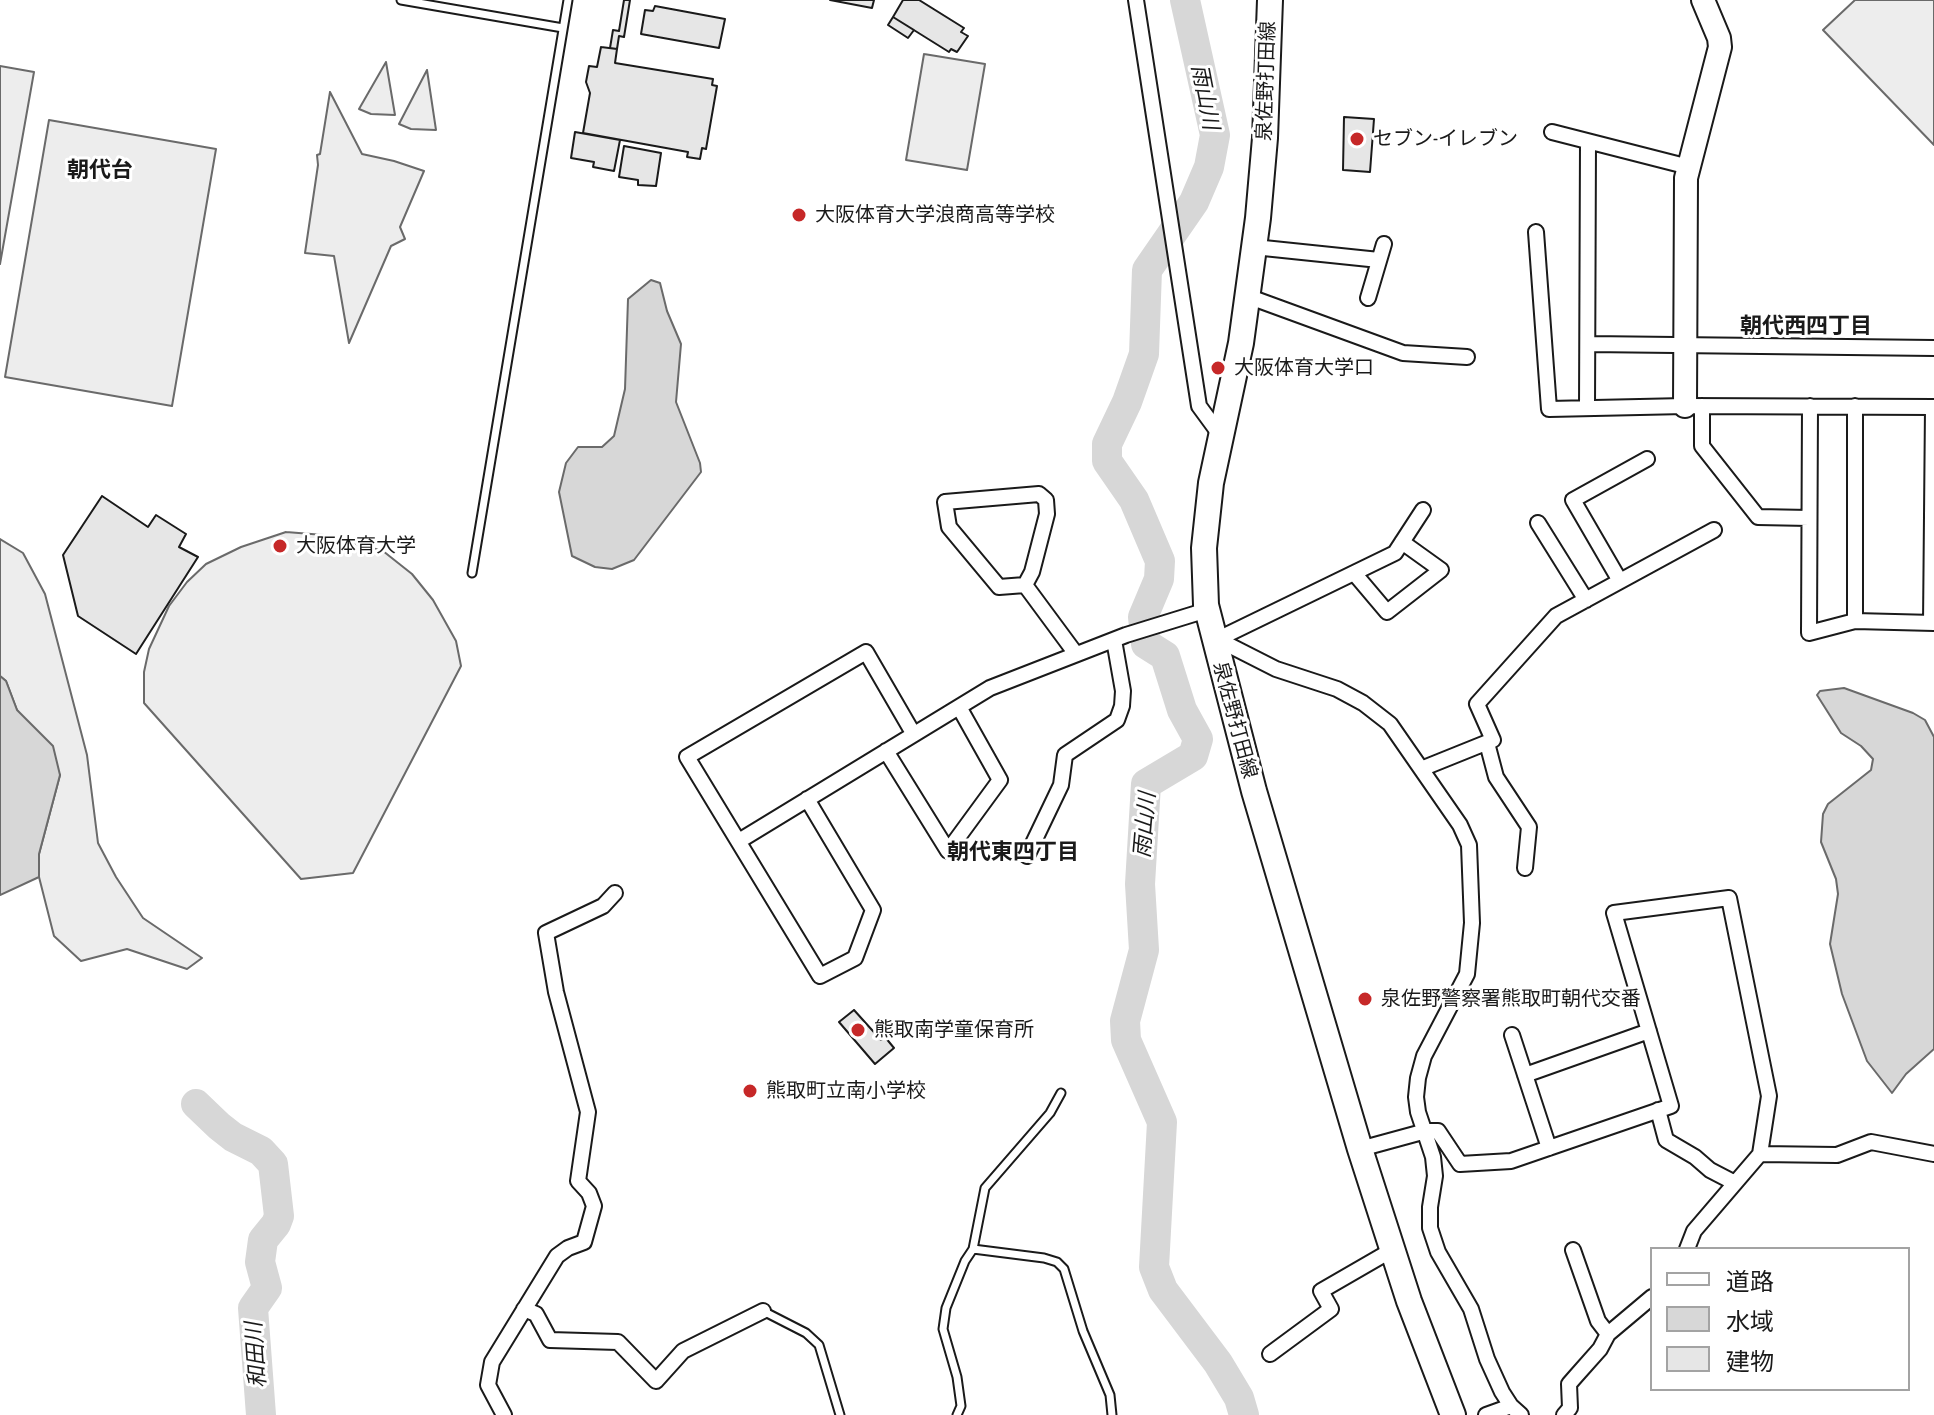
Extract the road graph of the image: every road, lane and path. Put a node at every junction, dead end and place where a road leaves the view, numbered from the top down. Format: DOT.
graph roads {
  1 [pos="401,0"];
  2 [pos="568,0"];
  3 [pos="1136,0"];
  4 [pos="1270,0"];
  5 [pos="1703,0"];
  6 [pos="563,28"];
  7 [pos="1552,132"];
  8 [pos="1588,142"];
  9 [pos="1689,167"];
  10 [pos="1536,232"];
  11 [pos="1384,244"];
  12 [pos="1254,247"];
  13 [pos="1379,260"];
  14 [pos="1247,296"];
  15 [pos="1368,298"];
  16 [pos="1589,344"];
  17 [pos="1685,346"];
  18 [pos="1934,348"];
  19 [pos="1467,357"];
  20 [pos="1693,406"];
  21 [pos="1810,406"];
  22 [pos="1855,406"];
  23 [pos="1933,407"];
  24 [pos="1587,408"];
  25 [pos="1221,436"];
  26 [pos="1647,459"];
  27 [pos="1423,510"];
  28 [pos="1809,518"];
  29 [pos="1538,523"];
  30 [pos="1714,530"];
  31 [pos="1402,542"];
  32 [pos="472,573"];
  33 [pos="1354,573"];
  34 [pos="1620,581"];
  35 [pos="1025,585"];
  36 [pos="1586,600"];
  37 [pos="1207,610"];
  38 [pos="1855,621"];
  39 [pos="1933,623"];
  40 [pos="1120,638"];
  41 [pos="1216,638"];
  42 [pos="1076,654"];
  43 [pos="959,707"];
  44 [pos="913,733"];
  45 [pos="1487,743"];
  46 [pos="886,751"];
  47 [pos="1421,769"];
  48 [pos="807,799"];
  49 [pos="739,841"];
  50 [pos="1027,856"];
  51 [pos="1525,868"];
  52 [pos="615,893"];
  53 [pos="1649,1031"];
  54 [pos="1512,1035"];
  55 [pos="1525,1075"];
  56 [pos="1061,1093"];
  57 [pos="1658,1110"];
  58 [pos="1426,1131"];
  59 [pos="1549,1148"];
  60 [pos="1360,1149"];
  61 [pos="1760,1154"];
  62 [pos="1934,1154"];
  63 [pos="1735,1183"];
  64 [pos="1688,1247"];
  65 [pos="973,1249"];
  66 [pos="1392,1250"];
  67 [pos="1573,1250"];
  68 [pos="1650,1299"];
  69 [pos="524,1309"];
  70 [pos="763,1311"];
  71 [pos="1608,1334"];
  72 [pos="1270,1354"];
  73 [pos="1516,1410"];
  74 [pos="504,1415"];
  75 [pos="840,1415"];
  76 [pos="957,1415"];
  77 [pos="1112,1415"];
  78 [pos="1453,1415"];
  79 [pos="1486,1415"];
  80 [pos="1564,1415"];
  1 -- 6 [label="lane"];
  2 -- 6 [label="lane"];
  3 -- 25 [label="street"];
  4 -- 12 [label="main road, 泉佐野打田線"];
  5 -- 9 [label="street"];
  6 -- 32 [label="lane"];
  7 -- 8 [label="street"];
  8 -- 9 [label="street"];
  8 -- 16 [label="street"];
  9 -- 17 [label="street"];
  10 -- 24 [label="street"];
  11 -- 13 [label="street"];
  12 -- 13 [label="street"];
  12 -- 14 [label="main road, 泉佐野打田線"];
  13 -- 15 [label="street"];
  14 -- 19 [label="street"];
  14 -- 25 [label="main road, 泉佐野打田線"];
  16 -- 17 [label="street"];
  16 -- 24 [label="street"];
  17 -- 18 [label="street"];
  17 -- 20 [label="street"];
  20 -- 21 [label="street"];
  20 -- 24 [label="street"];
  20 -- 28 [label="street"];
  21 -- 22 [label="street"];
  21 -- 28 [label="street"];
  22 -- 23 [label="street"];
  22 -- 38 [label="street"];
  23 -- 39 [label="street"];
  25 -- 37 [label="main road, 泉佐野打田線"];
  26 -- 34 [label="street"];
  27 -- 31 [label="street"];
  28 -- 38 [label="street"];
  29 -- 36 [label="street"];
  30 -- 34 [label="street"];
  31 -- 33 [label="street"];
  31 -- 33 [label="street"];
  33 -- 41 [label="street"];
  34 -- 36 [label="street"];
  35 -- 35 [label="street"];
  35 -- 42 [label="street"];
  36 -- 45 [label="street"];
  37 -- 40 [label="street"];
  37 -- 41 [label="main road, 泉佐野打田線"];
  38 -- 39 [label="street"];
  40 -- 42 [label="street"];
  40 -- 50 [label="street"];
  41 -- 47 [label="street"];
  41 -- 60 [label="main road, 泉佐野打田線"];
  42 -- 43 [label="street"];
  43 -- 44 [label="street"];
  43 -- 46 [label="street"];
  44 -- 46 [label="street"];
  44 -- 49 [label="street"];
  45 -- 47 [label="street"];
  45 -- 51 [label="street"];
  46 -- 48 [label="street"];
  47 -- 58 [label="street"];
  48 -- 49 [label="street"];
  48 -- 49 [label="street"];
  52 -- 69 [label="street"];
  53 -- 55 [label="street"];
  53 -- 57 [label="street"];
  53 -- 61 [label="street"];
  54 -- 55 [label="street"];
  55 -- 59 [label="street"];
  56 -- 65 [label="lane"];
  57 -- 59 [label="street"];
  57 -- 63 [label="street"];
  58 -- 59 [label="street"];
  58 -- 60 [label="street"];
  58 -- 73 [label="street"];
  60 -- 66 [label="main road, 泉佐野打田線"];
  61 -- 62 [label="street"];
  61 -- 63 [label="street"];
  63 -- 64 [label="street"];
  65 -- 76 [label="lane"];
  65 -- 77 [label="lane"];
  66 -- 72 [label="street"];
  66 -- 78 [label="main road, 泉佐野打田線"];
  67 -- 71 [label="street"];
  68 -- 71 [label="street"];
  69 -- 70 [label="street"];
  69 -- 74 [label="street"];
  70 -- 75 [label="lane"];
  71 -- 80 [label="street"];
  73 -- 79 [label="street"];
}
